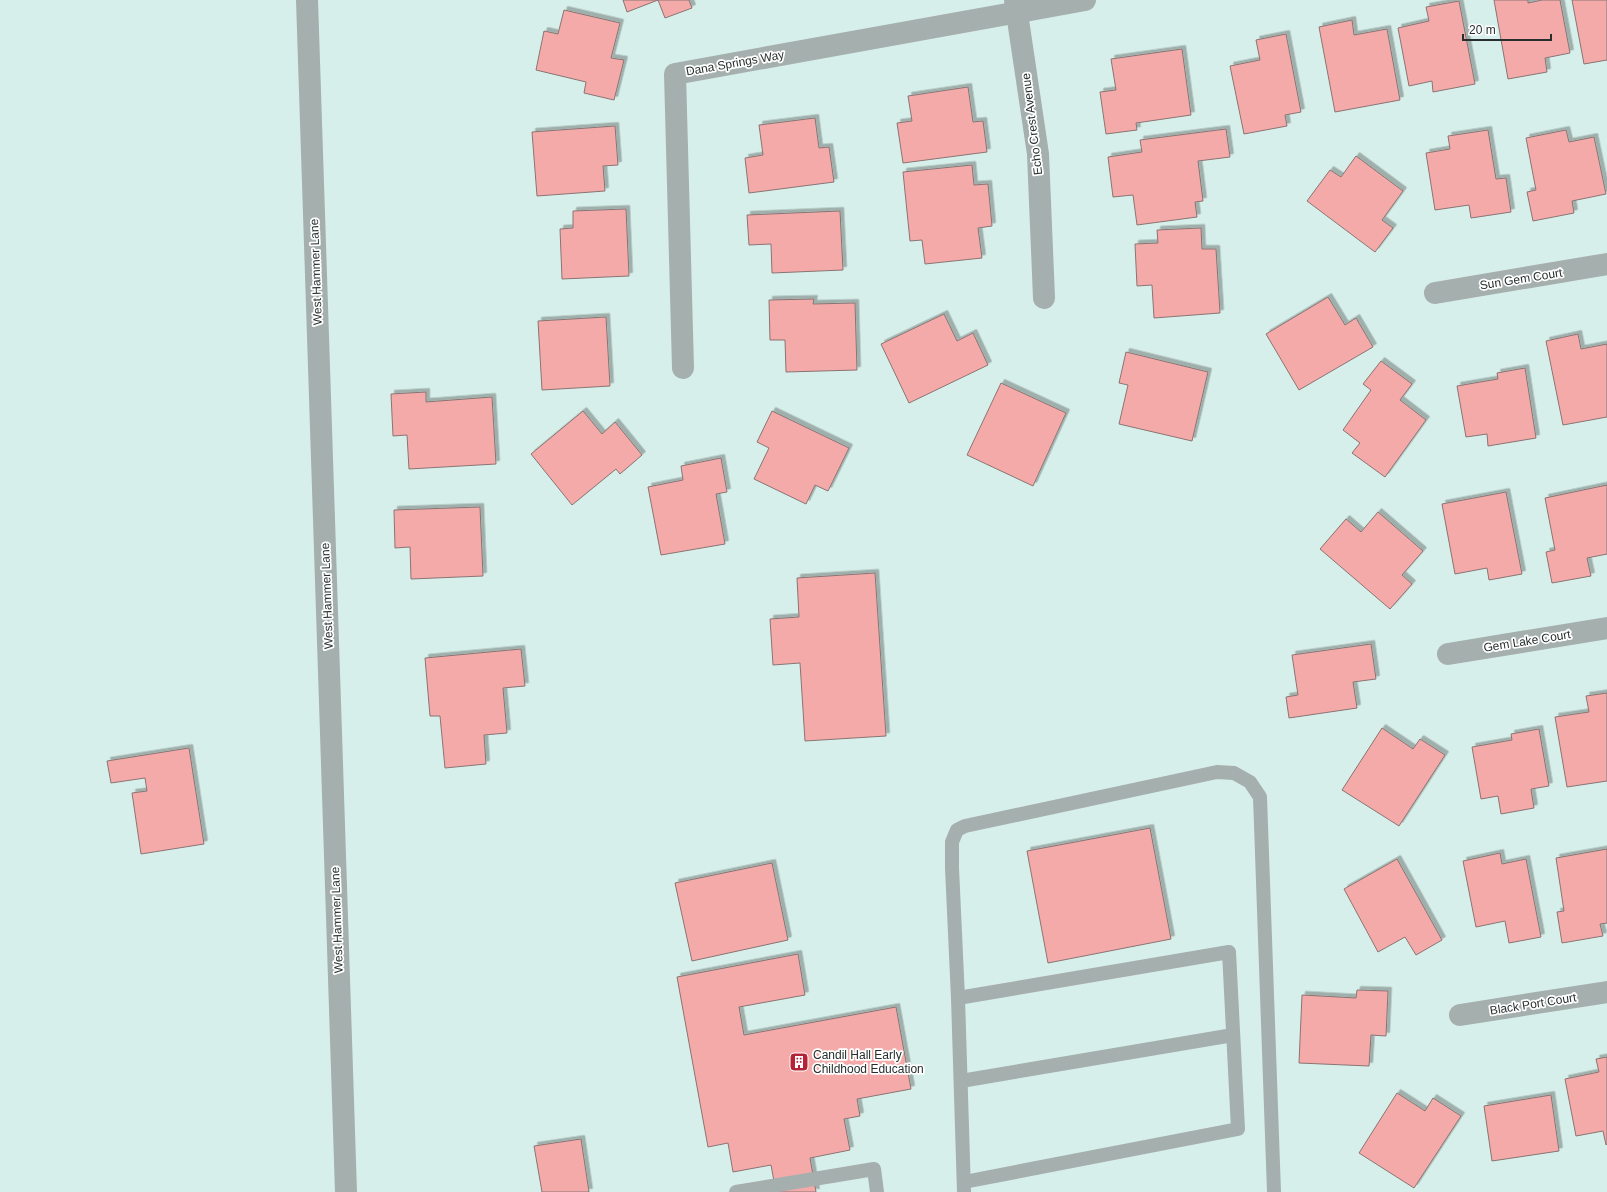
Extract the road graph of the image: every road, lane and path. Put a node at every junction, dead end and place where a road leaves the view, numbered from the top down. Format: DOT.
graph roads {
  1 [pos="307,0"];
  2 [pos="1085,0"];
  3 [pos="1016,6"];
  4 [pos="1607,264"];
  5 [pos="1435,293"];
  6 [pos="1044,298"];
  7 [pos="683,368"];
  8 [pos="1607,628"];
  9 [pos="1448,654"];
  10 [pos="1607,992"];
  11 [pos="958,998"];
  12 [pos="1460,1015"];
  13 [pos="1233,1035"];
  14 [pos="961,1081"];
  15 [pos="964,1187"];
  16 [pos="346,1192"];
  17 [pos="736,1192"];
  18 [pos="877,1192"];
  19 [pos="1274,1192"];
  1 -- 16 [label="street, West Hammer Lane"];
  2 -- 3 [label="street, Dana Springs Way"];
  3 -- 6 [label="street, Echo Crest Avenue"];
  3 -- 7 [label="street, Dana Springs Way"];
  4 -- 5 [label="street, Sun Gem Court"];
  8 -- 9 [label="street, Gem Lake Court"];
  10 -- 12 [label="street, Black Port Court"];
  11 -- 13 [label="lane"];
  11 -- 14 [label="lane"];
  11 -- 19 [label="lane"];
  13 -- 14 [label="lane"];
  13 -- 15 [label="lane"];
  14 -- 15 [label="lane"];
  17 -- 18 [label="lane"];
}
